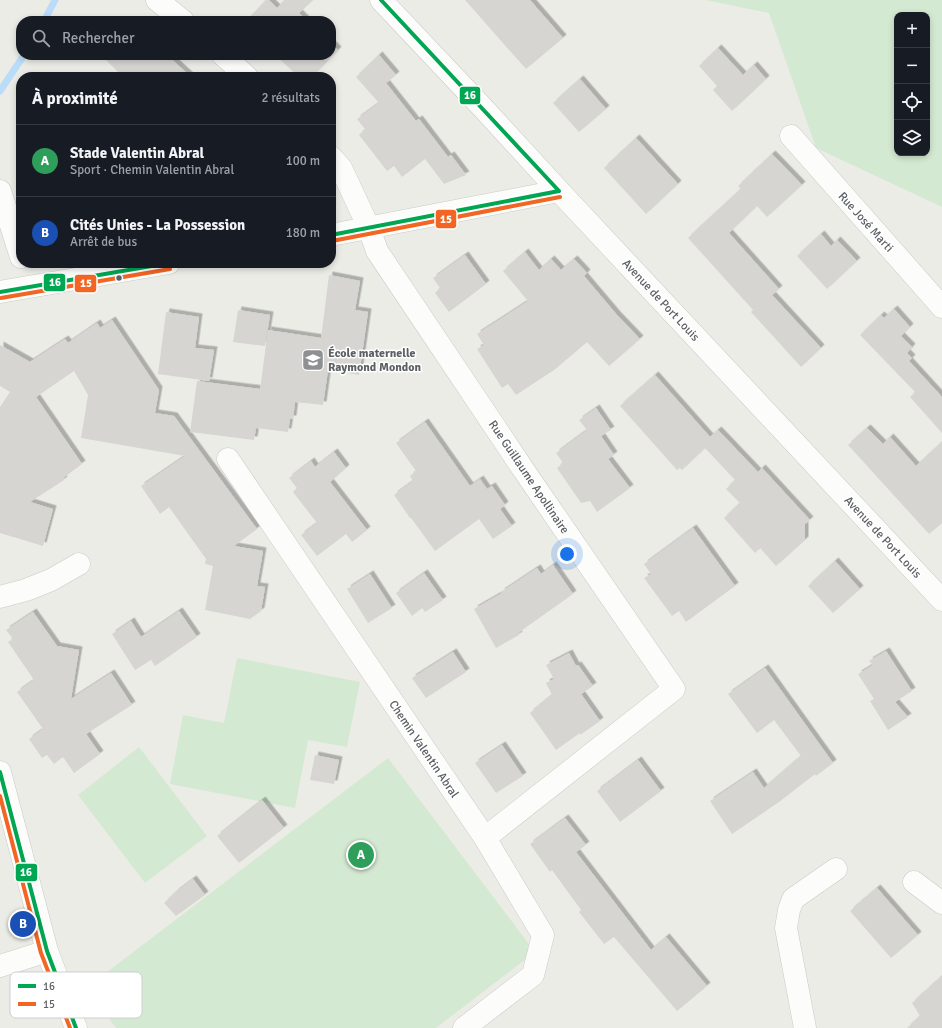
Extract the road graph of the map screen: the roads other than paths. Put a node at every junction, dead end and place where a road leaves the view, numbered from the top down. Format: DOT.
graph roads {
  1 [pos="157,0"];
  2 [pos="381,0"];
  3 [pos="177,16"];
  4 [pos="228,60"];
  5 [pos="242,72"];
  6 [pos="791,136"];
  7 [pos="336,162"];
  8 [pos="0,191"];
  9 [pos="558,191"];
  10 [pos="369,228"];
  11 [pos="336,234"];
  12 [pos="16,241"];
  13 [pos="24,268"];
  14 [pos="140,268"];
  15 [pos="30,287"];
  16 [pos="0,292"];
  17 [pos="942,307"];
  18 [pos="228,459"];
  19 [pos="79,564"];
  20 [pos="0,597"];
  21 [pos="942,600"];
  22 [pos="0,772"];
  23 [pos="484,838"];
  24 [pos="836,869"];
  25 [pos="914,882"];
  26 [pos="942,903"];
  27 [pos="47,951"];
  28 [pos="0,966"];
  29 [pos="55,972"];
  30 [pos="72,1018"];
  31 [pos="76,1028"];
  32 [pos="464,1028"];
  33 [pos="805,1028"];
  1 -- 3 [label="street"];
  2 -- 9 [label="street, Avenue de Port Louis"];
  4 -- 5 [label="street"];
  6 -- 17 [label="street, Rue José Marti"];
  7 -- 10 [label="street, Rue Guillaume Apollinaire"];
  8 -- 12 [label="street"];
  9 -- 10 [label="street"];
  9 -- 21 [label="street, Avenue de Port Louis"];
  10 -- 11 [label="street"];
  10 -- 23 [label="street, Rue Guillaume Apollinaire"];
  13 -- 15 [label="street"];
  14 -- 15 [label="street"];
  15 -- 16 [label="street"];
  18 -- 23 [label="street, Chemin Valentin Abral"];
  19 -- 20 [label="street"];
  22 -- 27 [label="street"];
  23 -- 32 [label="street, Chemin Valentin Abral"];
  24 -- 33 [label="street"];
  25 -- 26 [label="street"];
  27 -- 28 [label="street"];
  27 -- 29 [label="street"];
  30 -- 31 [label="street"];
}
